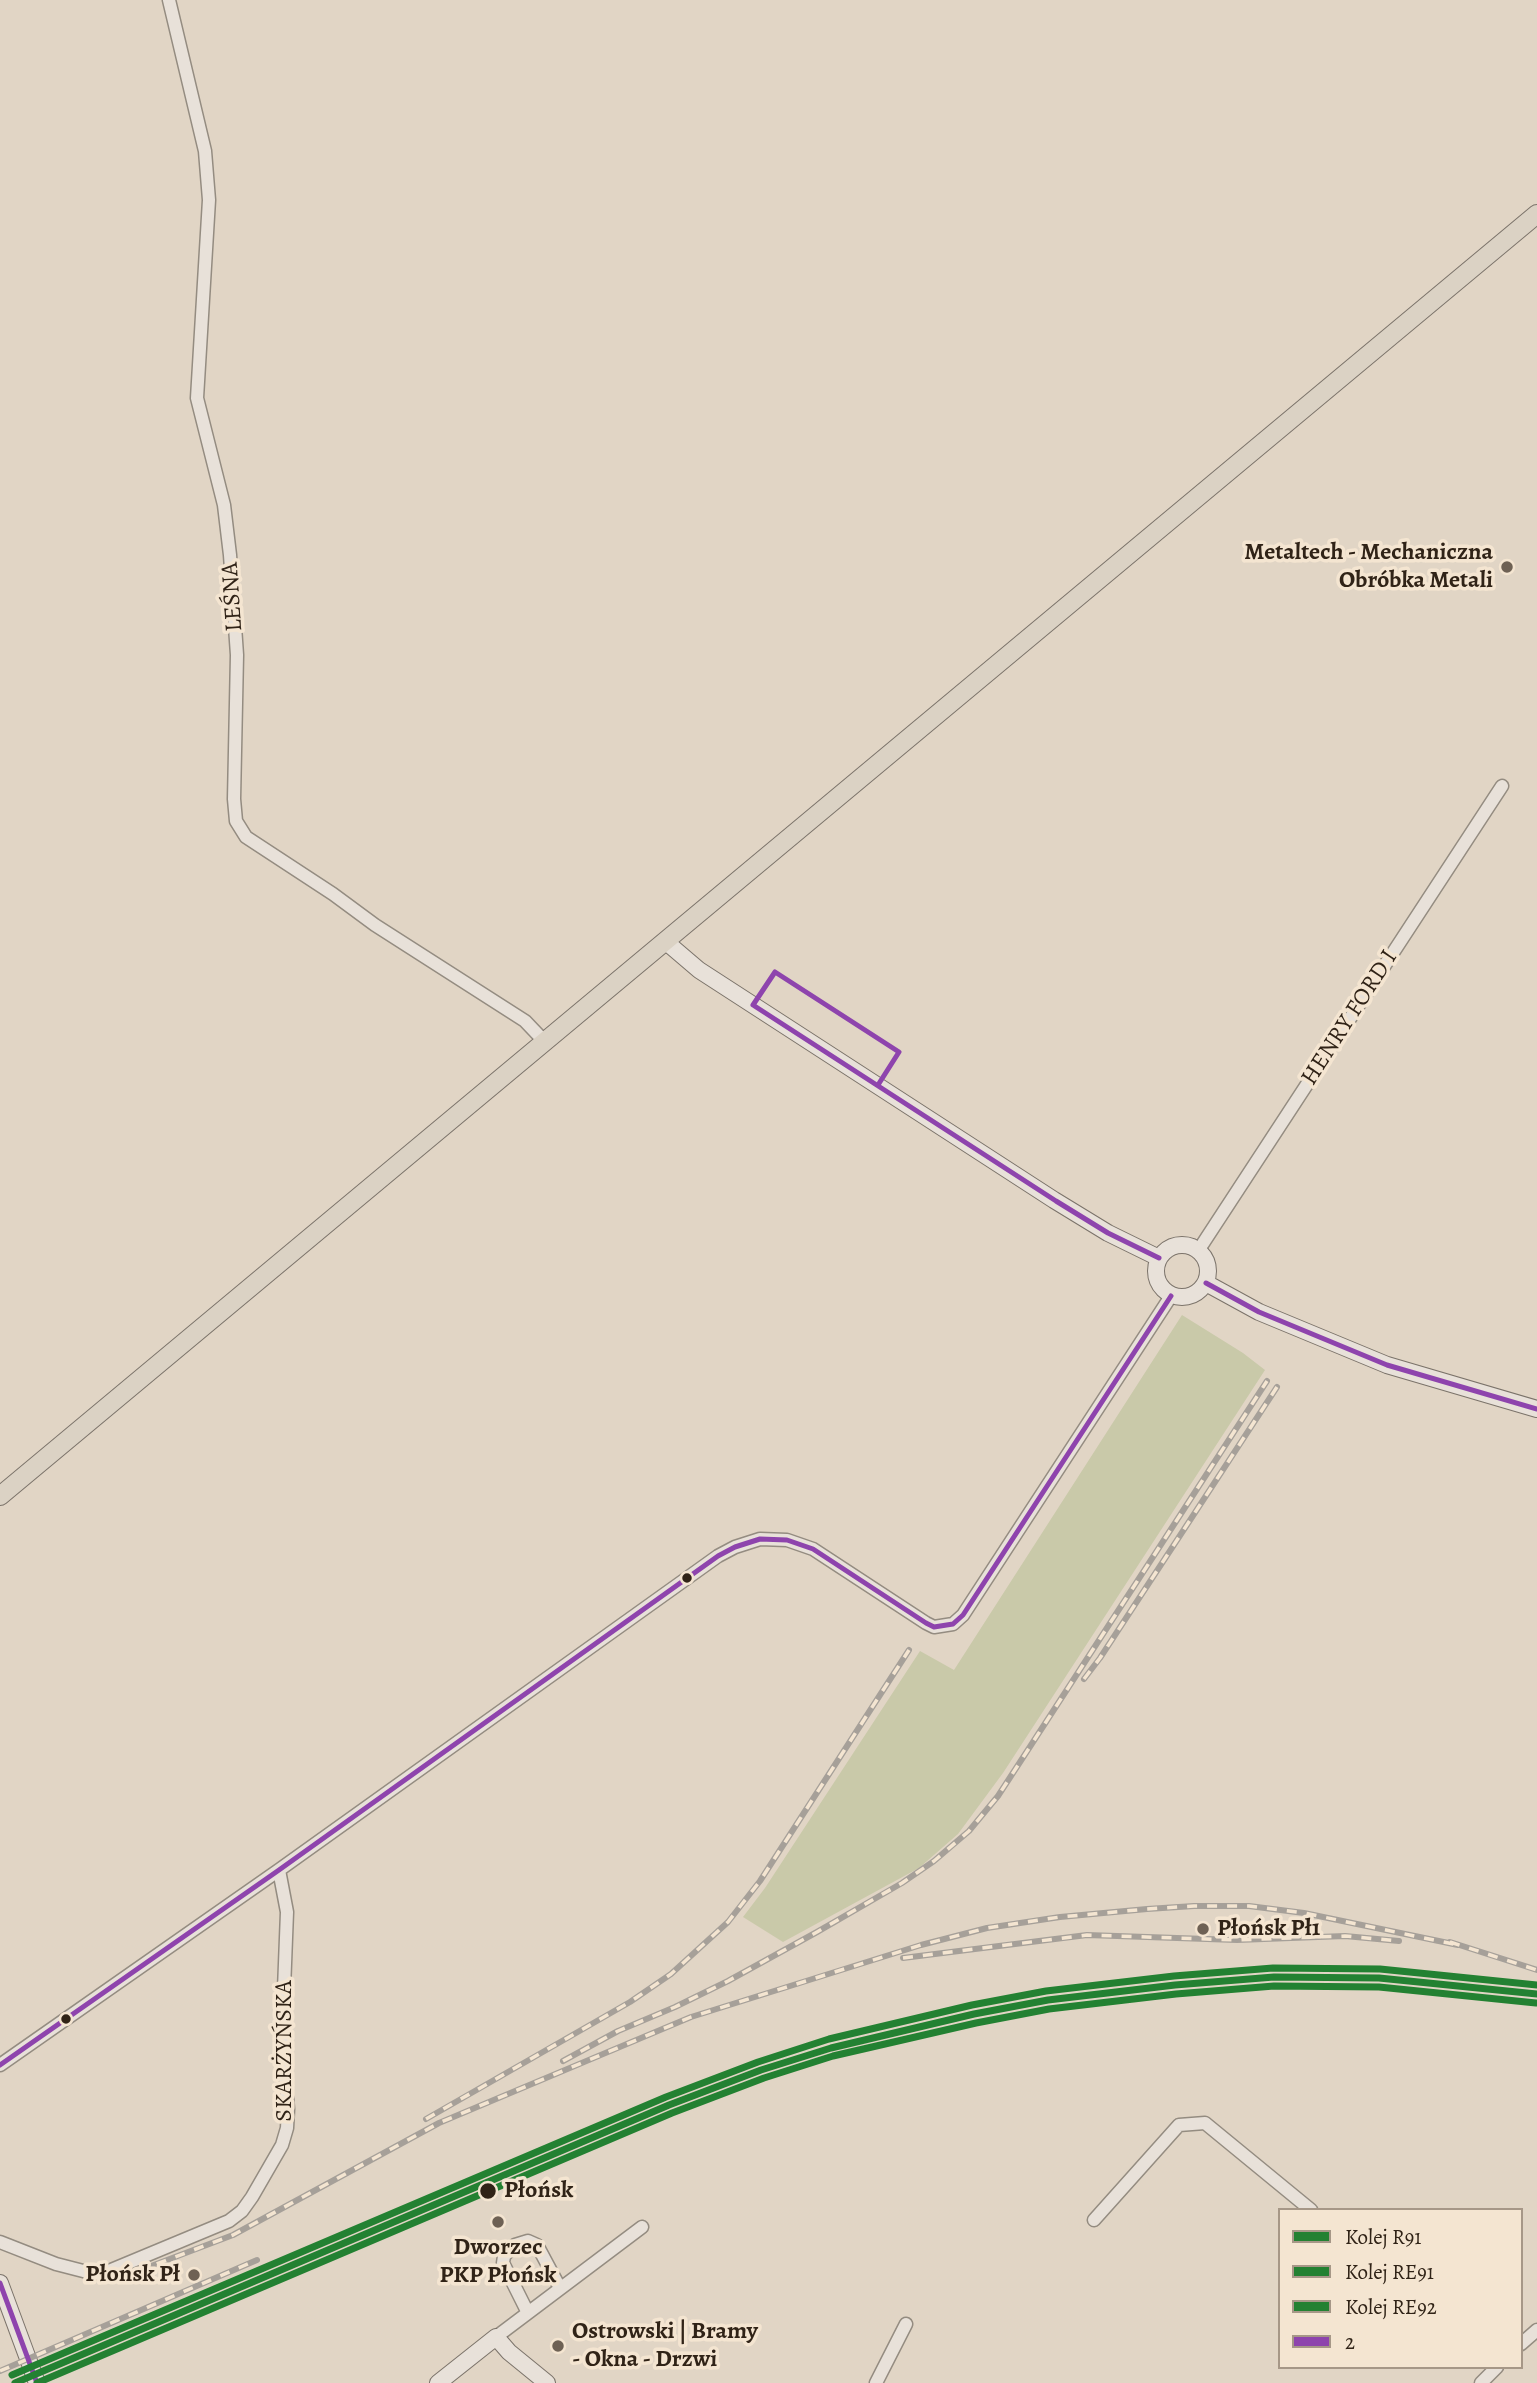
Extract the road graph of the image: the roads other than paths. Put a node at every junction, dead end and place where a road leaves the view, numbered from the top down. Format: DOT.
graph roads {
  1 [pos="169,0"];
  2 [pos="1537,214"];
  3 [pos="1502,786"];
  4 [pos="665,941"];
  5 [pos="545,1041"];
  6 [pos="1198,1251"];
  7 [pos="1159,1258"];
  8 [pos="1206,1283"];
  9 [pos="1171,1296"];
  10 [pos="1537,1409"];
  11 [pos="0,1496"];
  12 [pos="279,1870"];
  13 [pos="0,2065"];
  14 [pos="1309,2208"];
  15 [pos="1094,2220"];
  16 [pos="642,2227"];
  17 [pos="0,2242"];
  18 [pos="0,2283"];
  19 [pos="560,2288"];
  20 [pos="528,2313"];
  21 [pos="906,2324"];
  22 [pos="1537,2330"];
  23 [pos="496,2337"];
  24 [pos="1523,2342"];
  25 [pos="881,2381"];
  26 [pos="37,2383"];
  27 [pos="438,2383"];
  28 [pos="547,2383"];
  1 -- 5 [label="street, LEŚNA"];
  2 -- 4 [label="main road"];
  3 -- 6 [label="street, HENRY FORD I"];
  4 -- 5 [label="main road"];
  4 -- 7 [label="street"];
  5 -- 11 [label="main road"];
  6 -- 7 [label="street"];
  6 -- 8 [label="street"];
  7 -- 9 [label="street"];
  8 -- 9 [label="street"];
  8 -- 10 [label="street"];
  9 -- 12 [label="street"];
  12 -- 13 [label="street"];
  12 -- 17 [label="street, SKARŻYŃSKA"];
  14 -- 15 [label="street"];
  16 -- 19 [label="street"];
  18 -- 26 [label="street"];
  19 -- 20 [label="street"];
  19 -- 20 [label="street"];
  20 -- 23 [label="street"];
  21 -- 25 [label="street"];
  22 -- 24 [label="street"];
  23 -- 27 [label="street"];
  23 -- 28 [label="street"];
}
